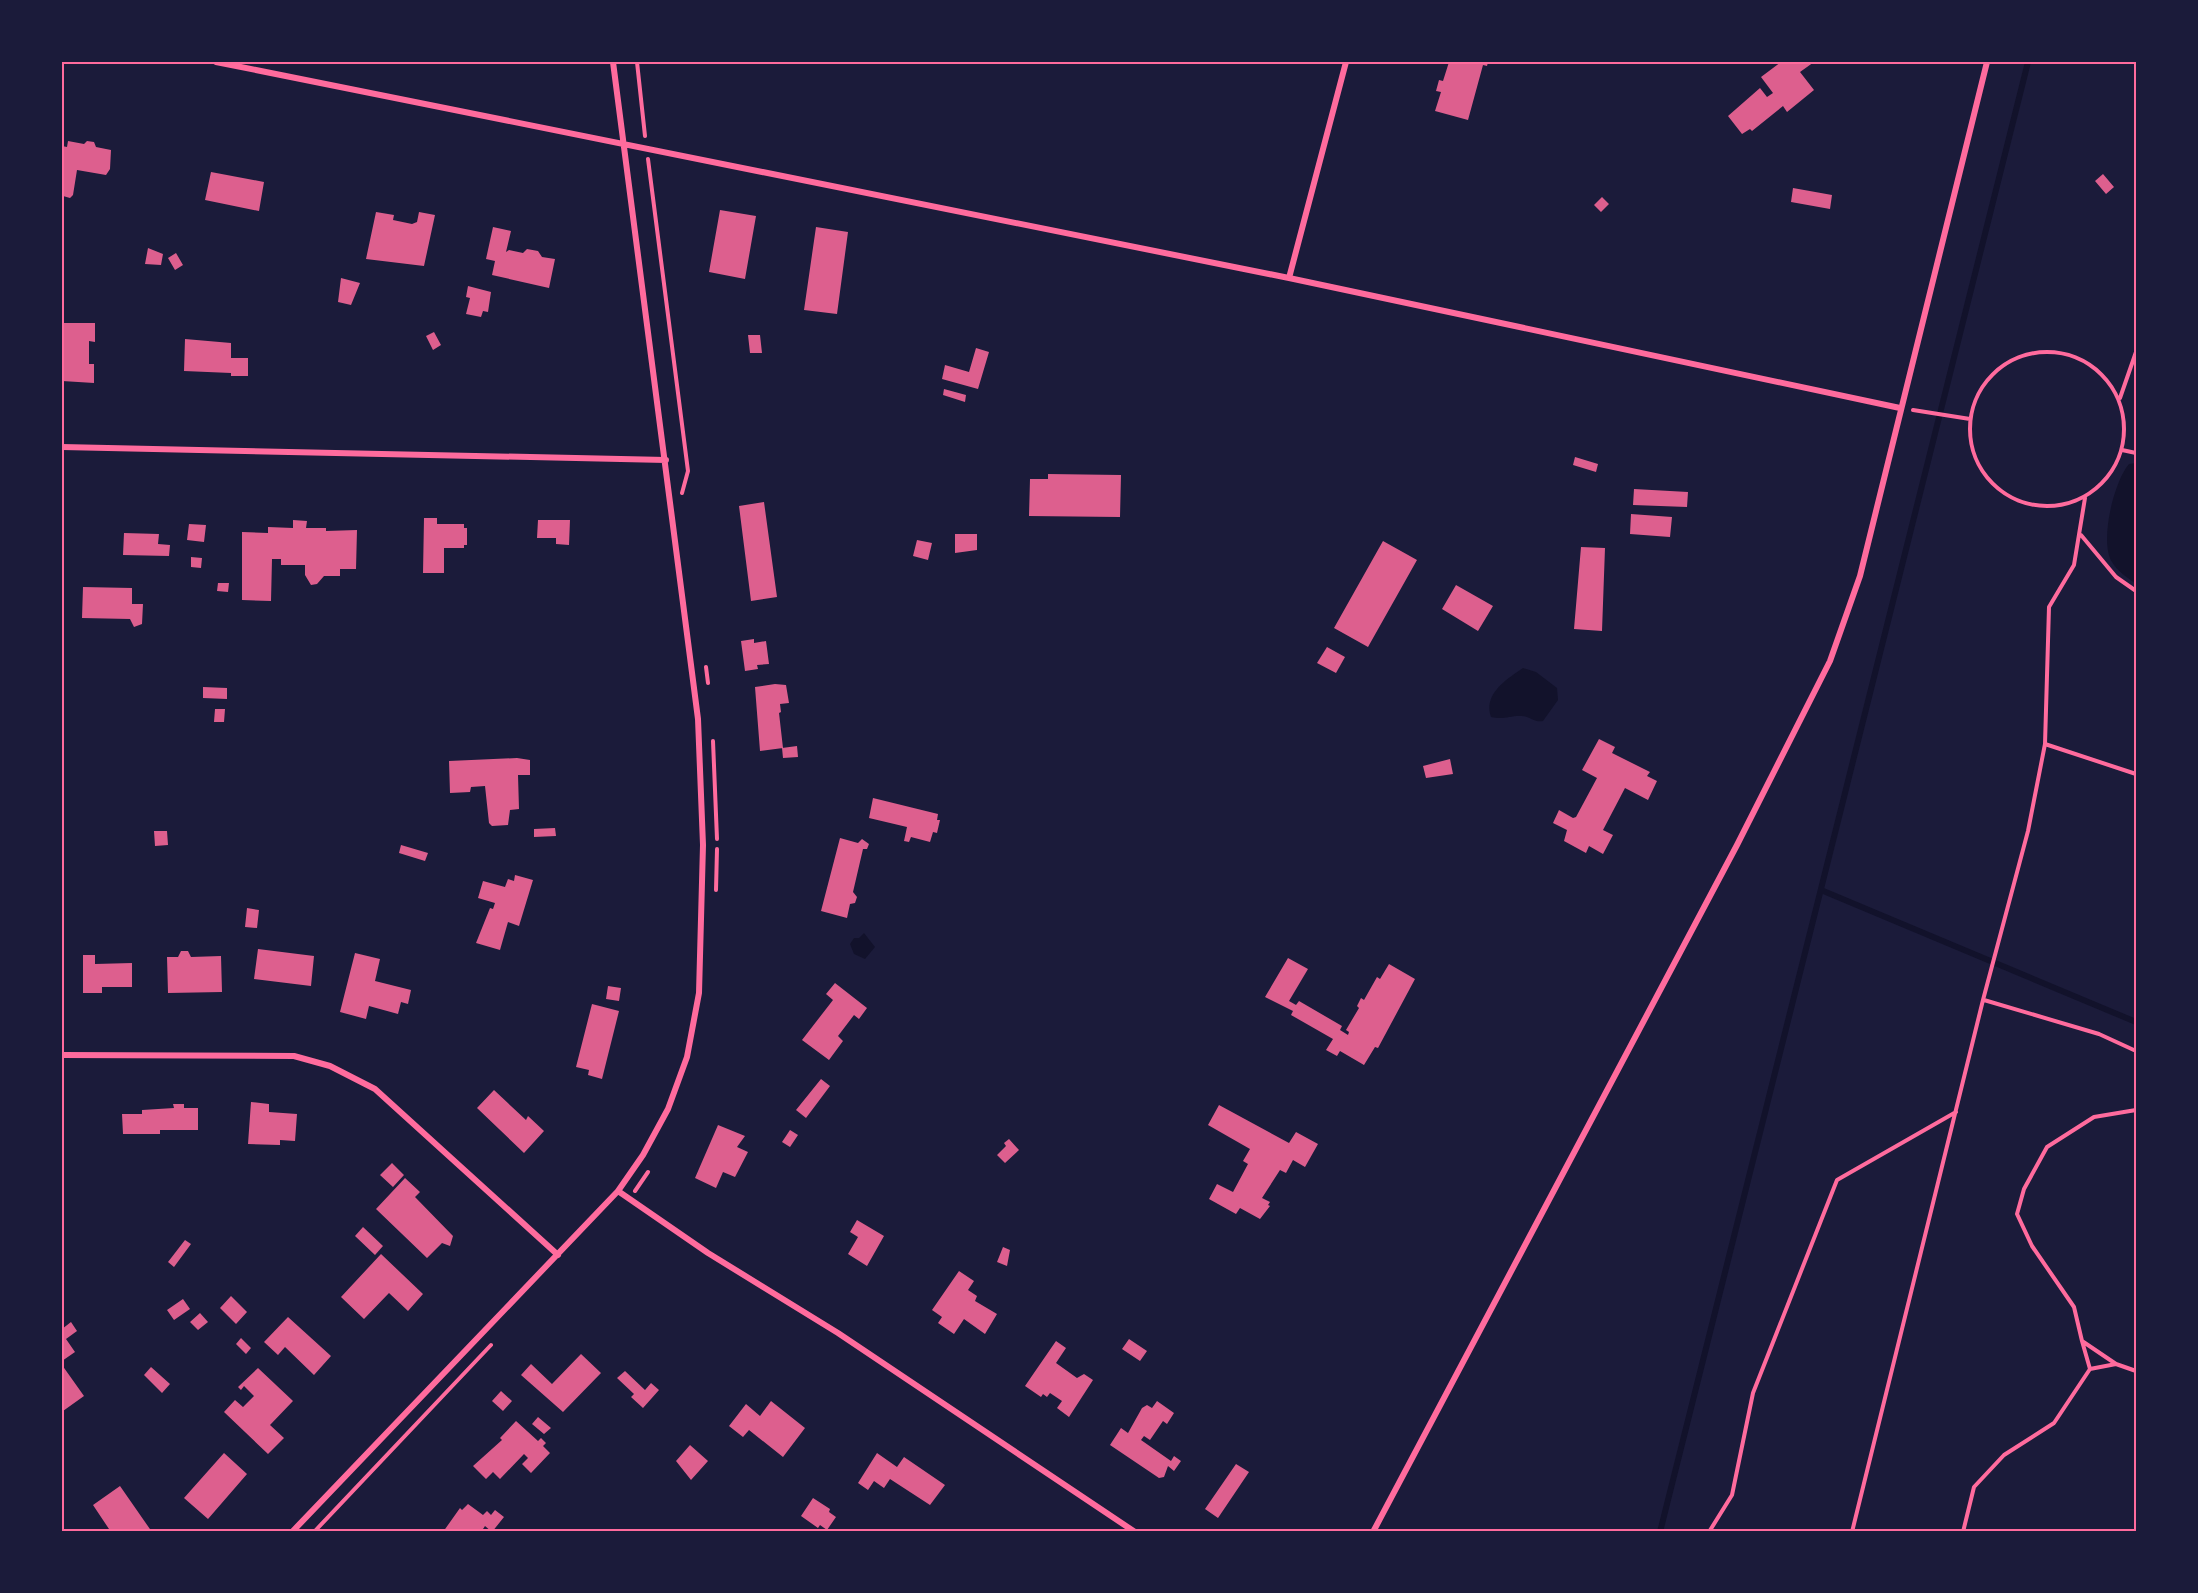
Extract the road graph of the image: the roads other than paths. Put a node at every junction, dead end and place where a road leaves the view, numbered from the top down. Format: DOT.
graph roads {
  1 [pos="216,62"];
  2 [pos="613,62"];
  3 [pos="1346,62"];
  4 [pos="1987,62"];
  5 [pos="624,145"];
  6 [pos="1289,278"];
  7 [pos="1900,408"];
  8 [pos="62,447"];
  9 [pos="666,460"];
  10 [pos="62,1055"];
  11 [pos="618,1191"];
  12 [pos="558,1255"];
  13 [pos="292,1532"];
  14 [pos="1135,1532"];
  15 [pos="1373,1532"];
  1 -- 5 [label="street"];
  2 -- 5 [label="street"];
  3 -- 6 [label="street"];
  4 -- 7 [label="street"];
  5 -- 6 [label="street"];
  5 -- 9 [label="street"];
  6 -- 7 [label="street"];
  7 -- 15 [label="street"];
  8 -- 9 [label="street"];
  9 -- 11 [label="street"];
  10 -- 12 [label="street"];
  11 -- 12 [label="street"];
  11 -- 14 [label="street"];
  12 -- 13 [label="street"];
}
